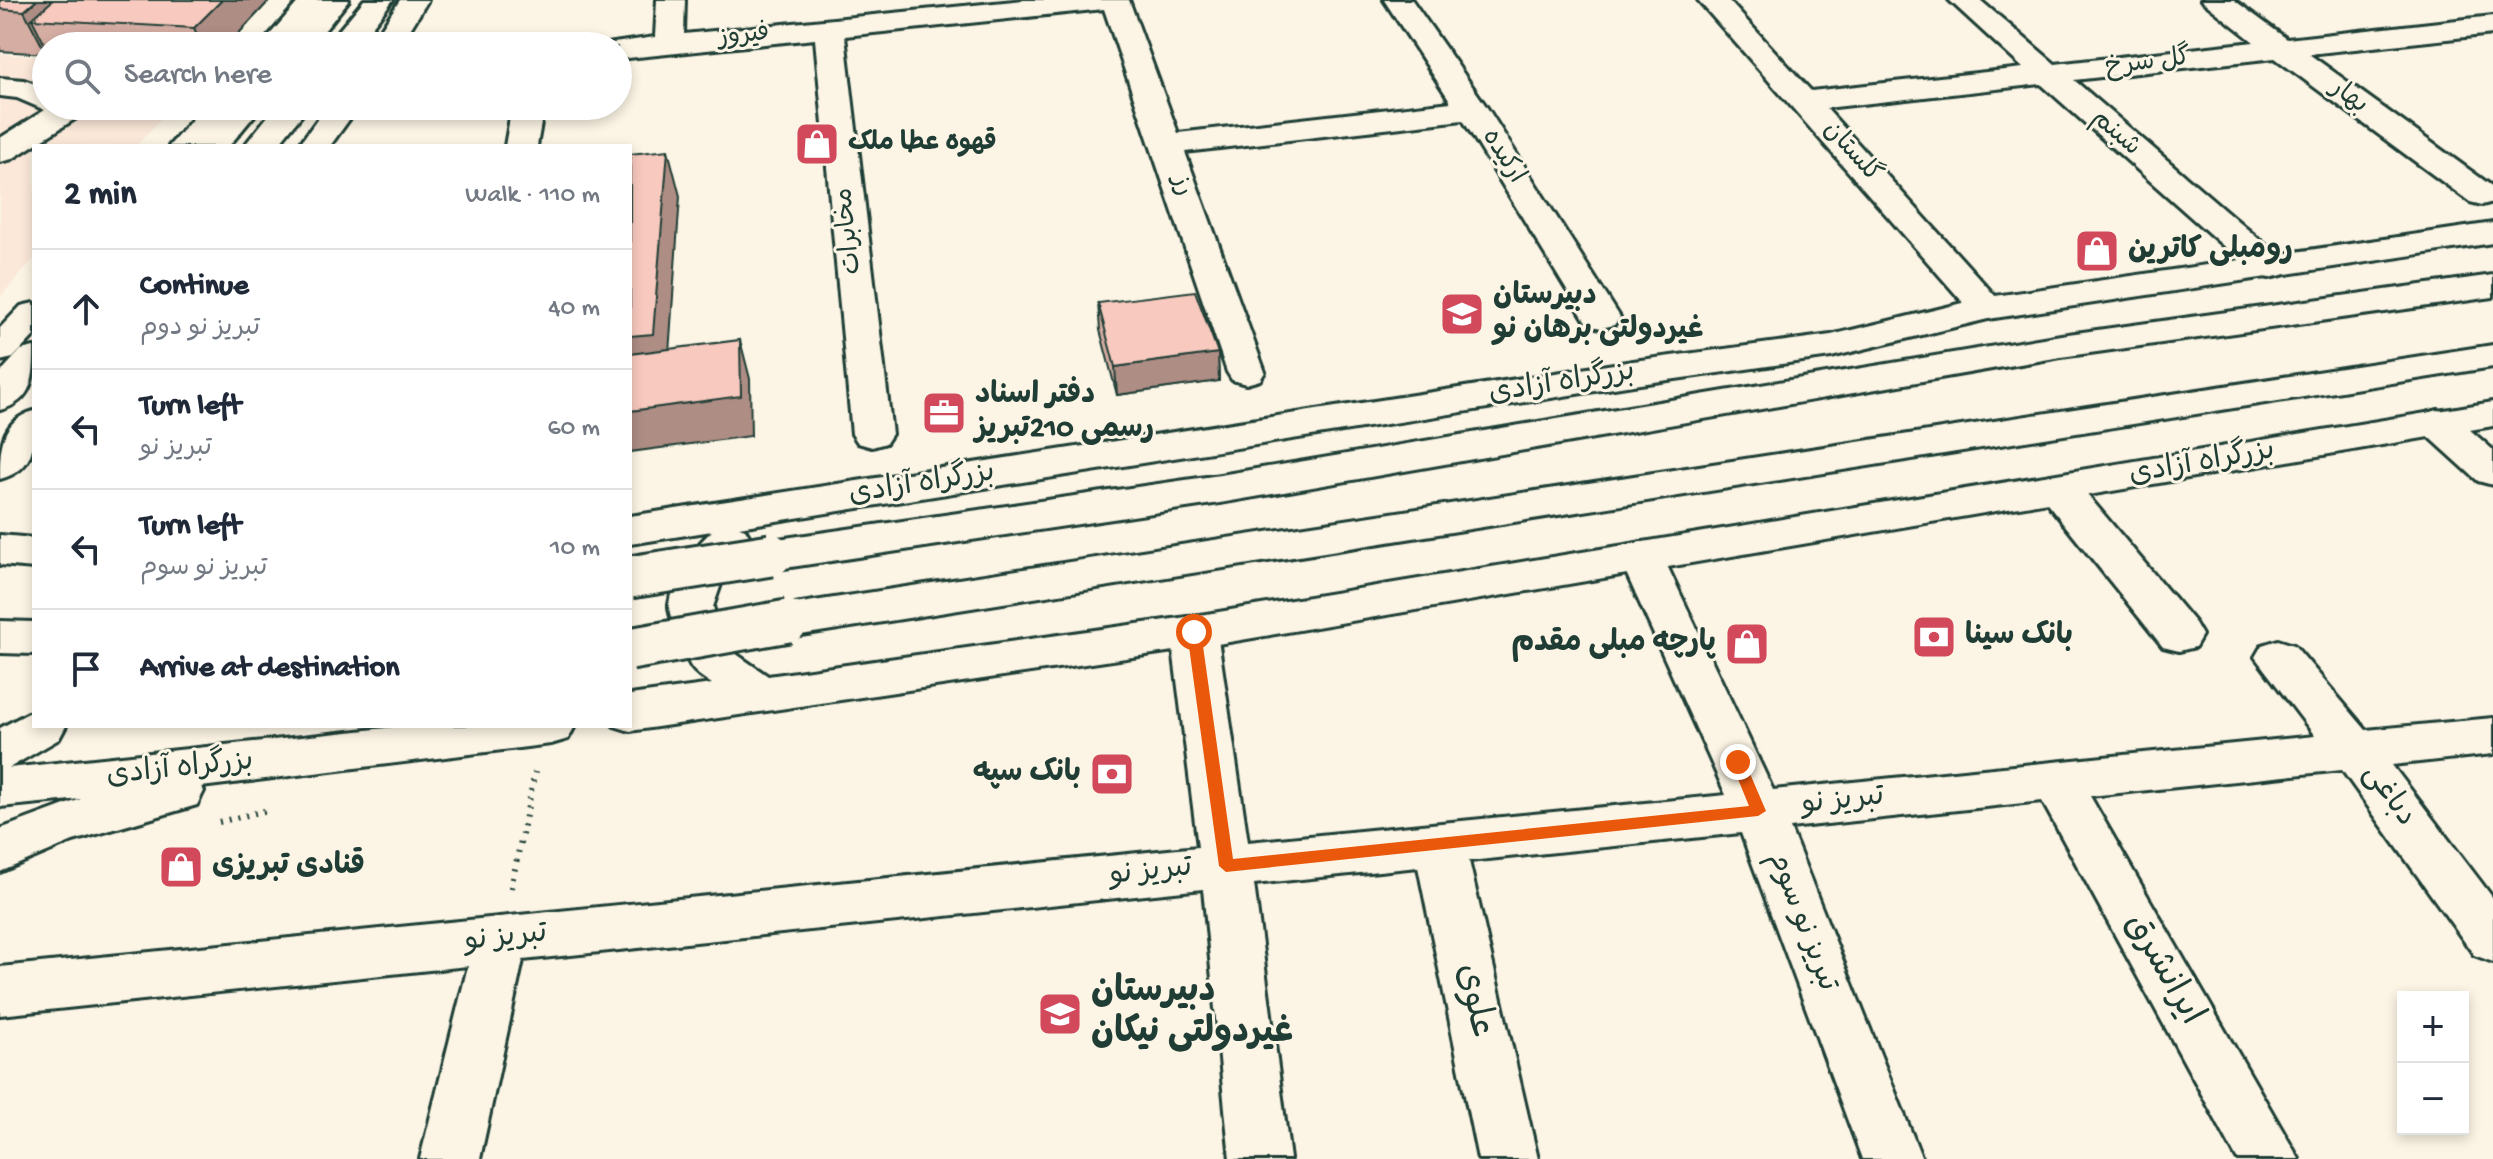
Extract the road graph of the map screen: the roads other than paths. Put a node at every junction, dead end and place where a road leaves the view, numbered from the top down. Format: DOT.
graph roads {
  1 [pos="316,0"];
  2 [pos="335,0"];
  3 [pos="379,0"];
  4 [pos="414,0"];
  5 [pos="671,0"];
  6 [pos="1112,0"];
  7 [pos="1398,0"];
  8 [pos="1712,0"];
  9 [pos="1963,0"];
  10 [pos="2215,0"];
  11 [pos="2452,0"];
  12 [pos="968,7"];
  13 [pos="2492,26"];
  14 [pos="829,29"];
  15 [pos="287,32"];
  16 [pos="308,32"];
  17 [pos="353,32"];
  18 [pos="394,32"];
  19 [pos="669,45"];
  20 [pos="632,49"];
  21 [pos="2280,49"];
  22 [pos="2048,75"];
  23 [pos="0,87"];
  24 [pos="32,93"];
  25 [pos="1805,101"];
  26 [pos="1472,109"];
  27 [pos="51,120"];
  28 [pos="208,120"];
  29 [pos="234,120"];
  30 [pos="281,120"];
  31 [pos="333,120"];
  32 [pos="526,120"];
  33 [pos="187,144"];
  34 [pos="214,144"];
  35 [pos="262,144"];
  36 [pos="315,144"];
  37 [pos="521,144"];
  38 [pos="1166,144"];
  39 [pos="0,152"];
  40 [pos="2482,195"];
  41 [pos="2493,233"];
  42 [pos="2269,267"];
  43 [pos="2493,286"];
  44 [pos="1988,308"];
  45 [pos="32,316"];
  46 [pos="1601,317"];
  47 [pos="0,350"];
  48 [pos="2493,356"];
  49 [pos="32,360"];
  50 [pos="1246,372"];
  51 [pos="0,398"];
  52 [pos="2493,414"];
  53 [pos="2438,423"];
  54 [pos="32,426"];
  55 [pos="872,434"];
  56 [pos="0,466"];
  57 [pos="2493,472"];
  58 [pos="2059,489"];
  59 [pos="761,510"];
  60 [pos="632,530"];
  61 [pos="1641,557"];
  62 [pos="632,577"];
  63 [pos="1194,632"];
  64 [pos="2179,635"];
  65 [pos="0,637"];
  66 [pos="32,638"];
  67 [pos="632,649"];
  68 [pos="2278,657"];
  69 [pos="759,693"];
  70 [pos="632,713"];
  71 [pos="32,717"];
  72 [pos="0,719"];
  73 [pos="39,728"];
  74 [pos="539,728"];
  75 [pos="2493,736"];
  76 [pos="2354,750"];
  77 [pos="0,752"];
  78 [pos="288,759"];
  79 [pos="2055,780"];
  80 [pos="0,788"];
  81 [pos="1758,811"];
  82 [pos="1439,843"];
  83 [pos="0,851"];
  84 [pos="1226,866"];
  85 [pos="2493,939"];
  86 [pos="501,940"];
  87 [pos="0,991"];
  88 [pos="450,1159"];
  89 [pos="1260,1159"];
  90 [pos="1508,1159"];
  91 [pos="1892,1159"];
  92 [pos="2269,1159"];
  1 -- 15 [label="main road"];
  2 -- 16 [label="main road"];
  3 -- 17 [label="main road"];
  4 -- 18 [label="main road"];
  5 -- 19 [label="main road"];
  6 -- 12 [label="main road, فیروز"];
  6 -- 38 [label="main road, رز"];
  7 -- 26 [label="main road, ارکیده"];
  8 -- 25 [label="main road, گلستان"];
  9 -- 22 [label="main road, شبنم"];
  10 -- 21 [label="main road, بهار"];
  11 -- 13 [label="main road"];
  12 -- 14 [label="main road, فیروز"];
  13 -- 21 [label="main road, گل سرخ"];
  14 -- 19 [label="main road, فیروز"];
  14 -- 55 [label="main road, مخابرات"];
  19 -- 20 [label="main road, فیروز"];
  21 -- 22 [label="main road, گل سرخ"];
  21 -- 40 [label="main road, بهار"];
  22 -- 25 [label="main road, گل سرخ"];
  22 -- 42 [label="main road, شبنم"];
  23 -- 24 [label="main road"];
  25 -- 44 [label="main road, گلستان"];
  26 -- 38 [label="main road"];
  26 -- 46 [label="main road, ارکیده"];
  27 -- 39 [label="main road"];
  28 -- 33 [label="main road"];
  29 -- 34 [label="main road"];
  30 -- 35 [label="main road"];
  31 -- 36 [label="main road"];
  32 -- 37 [label="main road"];
  38 -- 50 [label="main road, رز"];
  41 -- 42 [label="main road, بزرگراه آزادی"];
  42 -- 44 [label="main road, بزرگراه آزادی"];
  43 -- 62 [label="main road, بزرگراه آزادی, bridge"];
  44 -- 59 [label="main road, بزرگراه آزادی"];
  45 -- 47 [label="main road"];
  48 -- 67 [label="main road, بزرگراه آزادی, bridge"];
  49 -- 51 [label="main road"];
  52 -- 53 [label="main road, بزرگراه آزادی"];
  53 -- 57 [label="main road"];
  53 -- 58 [label="main road, بزرگراه آزادی"];
  54 -- 56 [label="main road"];
  58 -- 61 [label="main road, بزرگراه آزادی"];
  58 -- 64 [label="main road"];
  59 -- 60 [label="main road, بزرگراه آزادی"];
  59 -- 69 [label="main road"];
  61 -- 63 [label="main road, بزرگراه آزادی"];
  61 -- 81 [label="main road, تبریز نو سوم"];
  63 -- 69 [label="main road, بزرگراه آزادی"];
  63 -- 84 [label="main road"];
  65 -- 66 [label="main road"];
  68 -- 76 [label="main road, دباغی"];
  69 -- 70 [label="main road, بزرگراه آزادی"];
  71 -- 72 [label="main road"];
  73 -- 77 [label="main road"];
  74 -- 78 [label="main road, بزرگراه آزادی"];
  75 -- 76 [label="main road, تبریز نو"];
  76 -- 79 [label="main road, تبریز نو"];
  76 -- 85 [label="main road, دباغی"];
  78 -- 80 [label="main road, بزرگراه آزادی"];
  78 -- 83 [label="main road"];
  79 -- 81 [label="main road, تبریز نو"];
  79 -- 92 [label="main road, ایرانشرق"];
  81 -- 82 [label="main road, تبریز نو"];
  81 -- 91 [label="main road, تبریز نو سوم"];
  82 -- 84 [label="main road, تبریز نو"];
  82 -- 90 [label="main road, علوی"];
  84 -- 86 [label="main road, تبریز نو"];
  84 -- 89 [label="main road"];
  86 -- 87 [label="main road, تبریز نو"];
  86 -- 88 [label="main road"];
}
